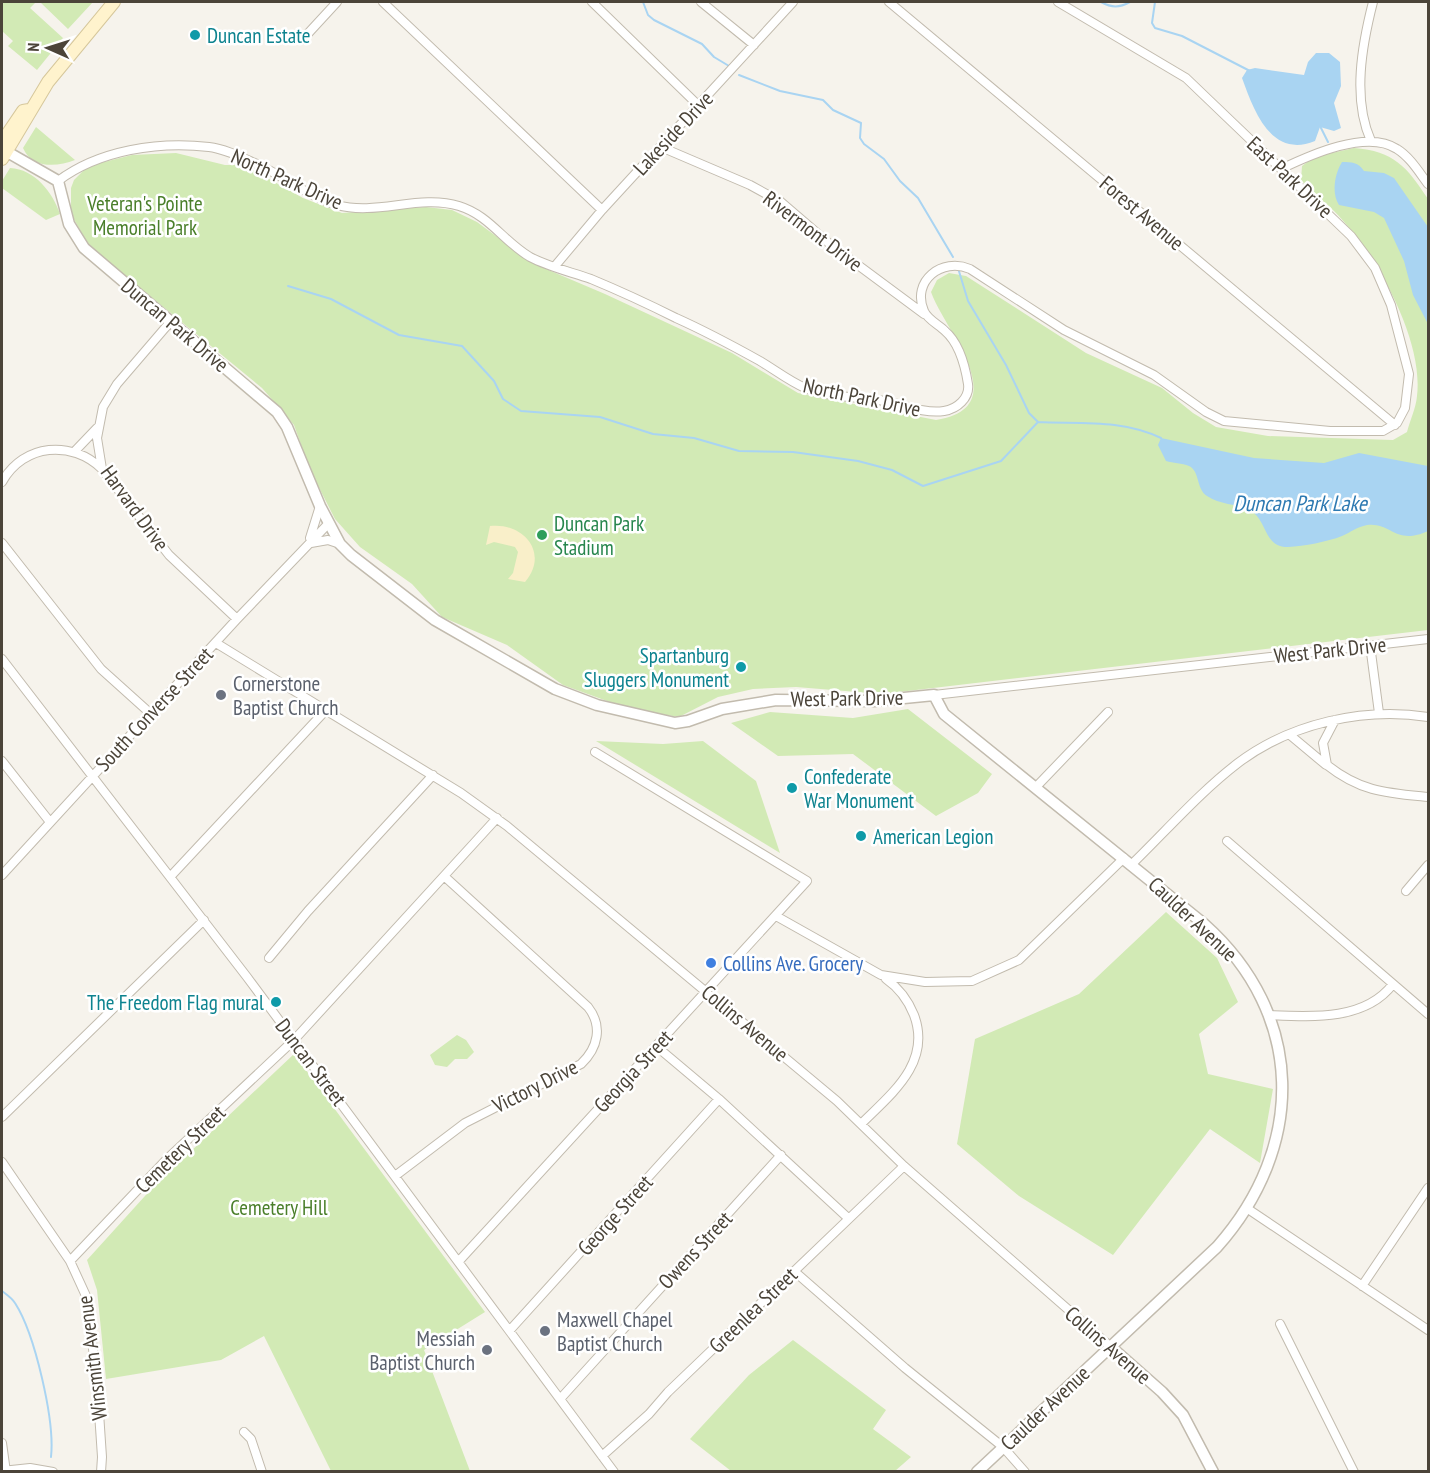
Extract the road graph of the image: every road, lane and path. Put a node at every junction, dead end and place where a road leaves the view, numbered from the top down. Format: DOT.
graph roads {
  1 [pos="114,2"];
  2 [pos="337,2"];
  3 [pos="383,2"];
  4 [pos="592,2"];
  5 [pos="700,2"];
  6 [pos="793,2"];
  7 [pos="889,2"];
  8 [pos="1058,2"];
  9 [pos="1373,2"];
  10 [pos="302,40"];
  11 [pos="754,45"];
  12 [pos="699,106"];
  13 [pos="1371,141"];
  14 [pos="661,147"];
  15 [pos="3,150"];
  16 [pos="1281,169"];
  17 [pos="58,181"];
  18 [pos="1428,184"];
  19 [pos="602,210"];
  20 [pos="555,266"];
  21 [pos="924,314"];
  22 [pos="171,321"];
  23 [pos="1395,425"];
  24 [pos="97,428"];
  25 [pos="75,451"];
  26 [pos="102,470"];
  27 [pos="2,482"];
  28 [pos="320,506"];
  29 [pos="329,523"];
  30 [pos="2,543"];
  31 [pos="307,544"];
  32 [pos="340,544"];
  33 [pos="237,619"];
  34 [pos="1428,639"];
  35 [pos="216,643"];
  36 [pos="1370,645"];
  37 [pos="2,659"];
  38 [pos="934,695"];
  39 [pos="326,710"];
  40 [pos="1108,712"];
  41 [pos="1379,713"];
  42 [pos="151,714"];
  43 [pos="1428,717"];
  44 [pos="1335,720"];
  45 [pos="1290,735"];
  46 [pos="595,752"];
  47 [pos="2,761"];
  48 [pos="1327,765"];
  49 [pos="93,774"];
  50 [pos="433,775"];
  51 [pos="1036,787"];
  52 [pos="1428,797"];
  53 [pos="497,818"];
  54 [pos="50,822"];
  55 [pos="1227,841"];
  56 [pos="1128,861"];
  57 [pos="1428,865"];
  58 [pos="2,875"];
  59 [pos="444,876"];
  60 [pos="170,877"];
  61 [pos="1406,891"];
  62 [pos="776,916"];
  63 [pos="204,920"];
  64 [pos="269,958"];
  65 [pos="881,975"];
  66 [pos="1393,984"];
  67 [pos="707,991"];
  68 [pos="1428,1014"];
  69 [pos="1269,1015"];
  70 [pos="294,1040"];
  71 [pos="656,1046"];
  72 [pos="719,1099"];
  73 [pos="2,1117"];
  74 [pos="861,1124"];
  75 [pos="781,1155"];
  76 [pos="2,1162"];
  77 [pos="904,1166"];
  78 [pos="395,1176"];
  79 [pos="1428,1188"];
  80 [pos="1248,1209"];
  81 [pos="848,1218"];
  82 [pos="70,1261"];
  83 [pos="459,1261"];
  84 [pos="794,1271"];
  85 [pos="1362,1286"];
  86 [pos="1280,1324"];
  87 [pos="510,1330"];
  88 [pos="1428,1330"];
  89 [pos="1111,1347"];
  90 [pos="561,1398"];
  91 [pos="244,1432"];
  92 [pos="2,1443"];
  93 [pos="1003,1447"];
  94 [pos="602,1456"];
  95 [pos="4,1471"];
  96 [pos="53,1472"];
  97 [pos="100,1472"];
  98 [pos="262,1472"];
  99 [pos="614,1472"];
  100 [pos="977,1472"];
  101 [pos="1024,1472"];
  102 [pos="1213,1472"];
  103 [pos="1354,1472"];
  1 -- 15 [label="main road"];
  2 -- 10 [label="street"];
  3 -- 19 [label="street"];
  4 -- 12 [label="street"];
  5 -- 11 [label="street"];
  6 -- 11 [label="street, Lakeside Drive"];
  7 -- 23 [label="street, Forest Avenue"];
  8 -- 16 [label="street, East Park Drive"];
  9 -- 13 [label="street"];
  11 -- 12 [label="street, Lakeside Drive"];
  12 -- 14 [label="street, Lakeside Drive"];
  13 -- 16 [label="street"];
  13 -- 18 [label="street"];
  14 -- 19 [label="street, Lakeside Drive"];
  14 -- 21 [label="street, Rivermont Drive"];
  15 -- 17 [label="street"];
  16 -- 23 [label="street, East Park Drive"];
  17 -- 20 [label="street, North Park Drive"];
  17 -- 22 [label="street, Duncan Park Drive"];
  19 -- 20 [label="street, Lakeside Drive"];
  20 -- 21 [label="street, North Park Drive"];
  21 -- 23 [label="street"];
  22 -- 24 [label="street, Harvard Drive"];
  22 -- 28 [label="street, Duncan Park Drive"];
  24 -- 25 [label="street"];
  24 -- 26 [label="street, Harvard Drive"];
  25 -- 26 [label="street"];
  25 -- 27 [label="street"];
  26 -- 33 [label="street, Harvard Drive"];
  28 -- 29 [label="street, Duncan Park Drive"];
  28 -- 31 [label="street, South Converse Street"];
  29 -- 31 [label="street, South Converse Street"];
  29 -- 32 [label="street, West Park Drive"];
  30 -- 42 [label="street"];
  31 -- 32 [label="street"];
  31 -- 33 [label="street, South Converse Street"];
  32 -- 38 [label="street, West Park Drive"];
  33 -- 35 [label="street, South Converse Street"];
  34 -- 36 [label="street, West Park Drive"];
  35 -- 39 [label="street, Collins Avenue"];
  35 -- 42 [label="street, South Converse Street"];
  36 -- 38 [label="street, West Park Drive"];
  36 -- 41 [label="street"];
  37 -- 49 [label="street, Duncan Street"];
  38 -- 51 [label="street, Caulder Avenue"];
  39 -- 50 [label="street, Collins Avenue"];
  39 -- 60 [label="street"];
  40 -- 51 [label="street"];
  41 -- 43 [label="street"];
  41 -- 44 [label="street"];
  42 -- 49 [label="street, South Converse Street"];
  44 -- 45 [label="street"];
  44 -- 48 [label="street"];
  45 -- 48 [label="street"];
  45 -- 56 [label="street"];
  46 -- 62 [label="street, Georgia Street"];
  47 -- 54 [label="street"];
  48 -- 52 [label="street"];
  49 -- 54 [label="street, South Converse Street"];
  49 -- 60 [label="street, Duncan Street"];
  50 -- 53 [label="street, Collins Avenue"];
  50 -- 64 [label="street"];
  51 -- 56 [label="street, Caulder Avenue"];
  53 -- 59 [label="street, Cemetery Street"];
  53 -- 67 [label="street, Collins Avenue"];
  54 -- 58 [label="street, South Converse Street"];
  55 -- 66 [label="street"];
  56 -- 65 [label="street"];
  56 -- 69 [label="street, Caulder Avenue"];
  57 -- 61 [label="street"];
  59 -- 70 [label="street, Cemetery Street"];
  59 -- 78 [label="street, Victory Drive"];
  60 -- 63 [label="street, Duncan Street"];
  62 -- 65 [label="street"];
  62 -- 67 [label="street, Georgia Street"];
  63 -- 70 [label="street, Duncan Street"];
  63 -- 73 [label="street"];
  65 -- 74 [label="street"];
  66 -- 68 [label="street"];
  66 -- 69 [label="street"];
  67 -- 71 [label="street, Georgia Street"];
  67 -- 74 [label="street, Collins Avenue"];
  69 -- 80 [label="street, Caulder Avenue"];
  70 -- 78 [label="street, Duncan Street"];
  70 -- 82 [label="street, Cemetery Street"];
  71 -- 72 [label="street"];
  71 -- 83 [label="street, Georgia Street"];
  72 -- 75 [label="street"];
  72 -- 87 [label="street, George Street"];
  74 -- 77 [label="street, Collins Avenue"];
  75 -- 81 [label="street"];
  75 -- 90 [label="street, Owens Street"];
  76 -- 82 [label="street, Winsmith Avenue"];
  77 -- 81 [label="street, Greenlea Street"];
  77 -- 89 [label="street, Collins Avenue"];
  78 -- 83 [label="street, Duncan Street"];
  79 -- 85 [label="street"];
  80 -- 85 [label="street"];
  80 -- 89 [label="street, Caulder Avenue"];
  81 -- 84 [label="street, Greenlea Street"];
  82 -- 97 [label="street, Winsmith Avenue"];
  83 -- 87 [label="street, Duncan Street"];
  84 -- 93 [label="street"];
  84 -- 94 [label="street, Greenlea Street"];
  85 -- 88 [label="street"];
  86 -- 103 [label="street"];
  87 -- 90 [label="street, Duncan Street"];
  89 -- 93 [label="street, Caulder Avenue"];
  89 -- 102 [label="street, Collins Avenue"];
  90 -- 94 [label="street, Duncan Street"];
  91 -- 98 [label="street"];
  92 -- 95 [label="street"];
  93 -- 100 [label="street, Caulder Avenue"];
  93 -- 101 [label="street"];
  94 -- 99 [label="street, Duncan Street"];
  95 -- 96 [label="street"];
}
